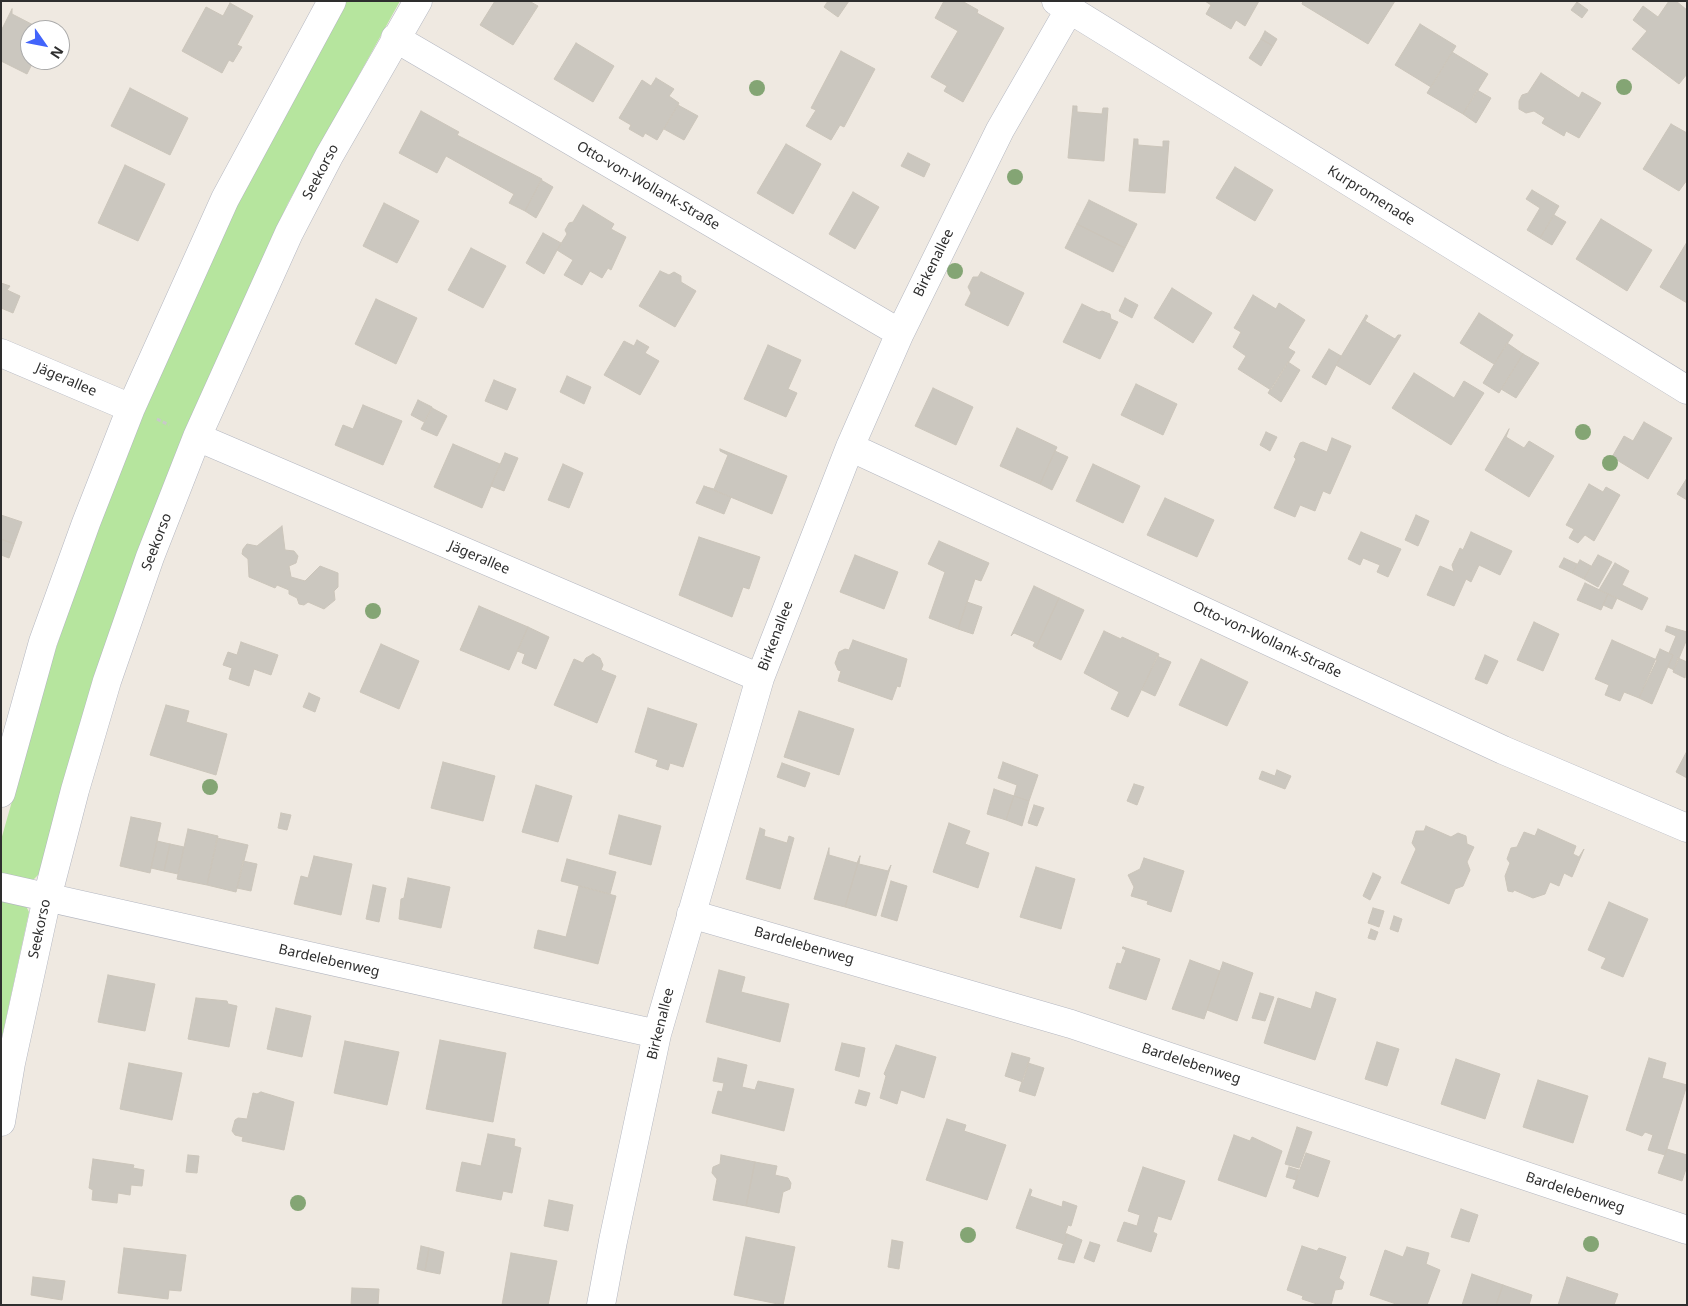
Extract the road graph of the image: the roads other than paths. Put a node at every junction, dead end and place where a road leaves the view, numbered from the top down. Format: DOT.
graph roads {
  1 [pos="332,1"];
  2 [pos="418,1"];
  3 [pos="1062,5"];
  4 [pos="395,38"];
  5 [pos="900,333"];
  6 [pos="1,354"];
  7 [pos="1687,390"];
  8 [pos="131,408"];
  9 [pos="197,437"];
  10 [pos="850,447"];
  11 [pos="760,678"];
  12 [pos="1,793"];
  13 [pos="1687,828"];
  14 [pos="1,887"];
  15 [pos="47,898"];
  16 [pos="691,914"];
  17 [pos="657,1034"];
  18 [pos="1,1122"];
  19 [pos="1687,1230"];
  20 [pos="601,1305"];
  1 -- 8 [label="street"];
  2 -- 4 [label="street, Seekorso"];
  3 -- 5 [label="street, Birkenallee"];
  3 -- 7 [label="street, Kurpromenade"];
  4 -- 5 [label="street, Otto-von-Wollank-Straße"];
  4 -- 9 [label="street, Seekorso"];
  5 -- 10 [label="street, Birkenallee"];
  6 -- 8 [label="street, Jägerallee"];
  8 -- 12 [label="street"];
  9 -- 11 [label="street, Jägerallee"];
  9 -- 15 [label="street, Seekorso"];
  10 -- 11 [label="street, Birkenallee"];
  10 -- 13 [label="street, Otto-von-Wollank-Straße"];
  11 -- 16 [label="street, Birkenallee"];
  14 -- 15 [label="street, Bardelebenweg"];
  15 -- 17 [label="street, Bardelebenweg"];
  15 -- 18 [label="street, Seekorso"];
  16 -- 17 [label="street, Birkenallee"];
  16 -- 19 [label="street, Bardelebenweg"];
  17 -- 20 [label="street, Birkenallee"];
}
